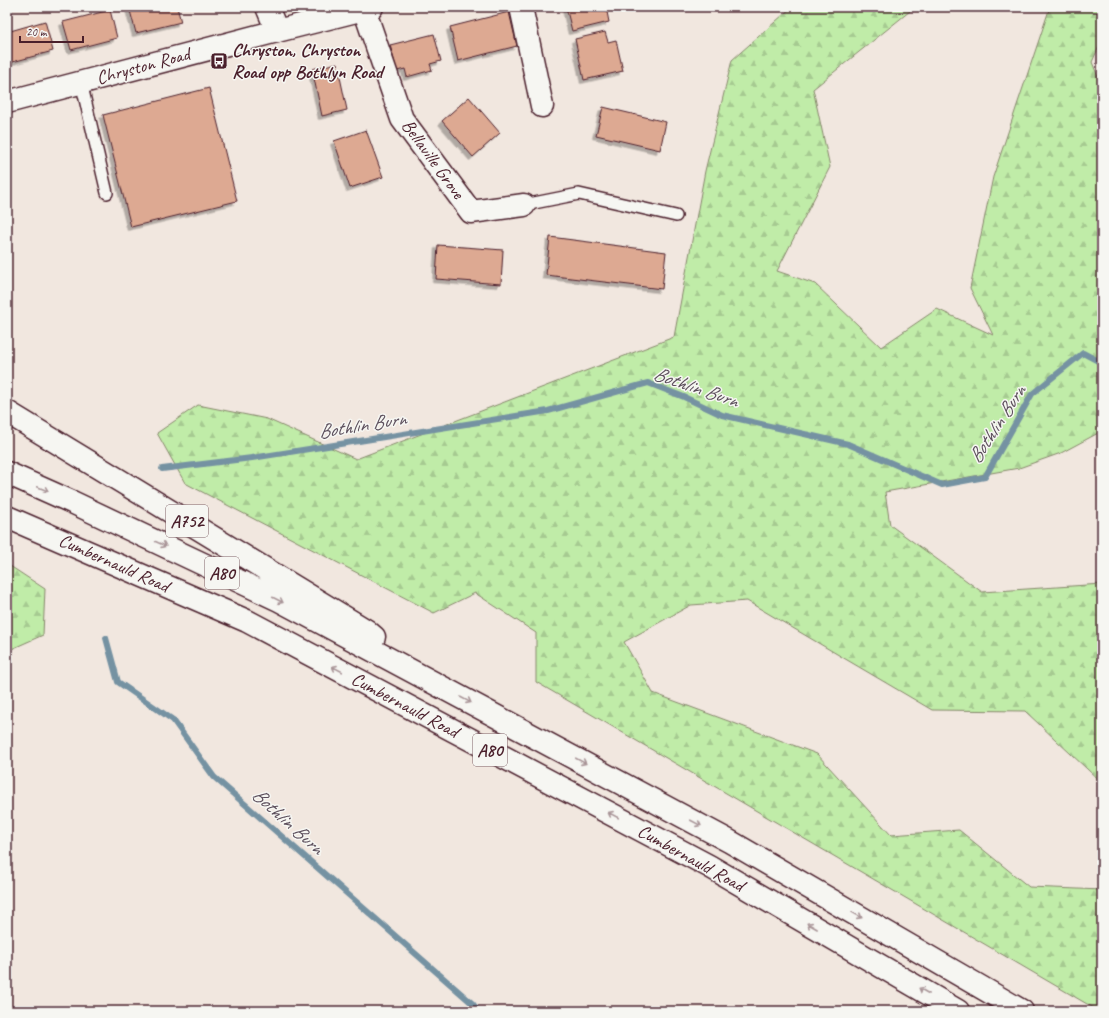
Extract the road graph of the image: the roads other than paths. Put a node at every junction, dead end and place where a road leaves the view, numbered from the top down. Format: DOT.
graph roads {
  1 [pos="267,7"];
  2 [pos="521,7"];
  3 [pos="368,8"];
  4 [pos="277,31"];
  5 [pos="81,82"];
  6 [pos="7,102"];
  7 [pos="542,106"];
  8 [pos="107,193"];
  9 [pos="524,205"];
  10 [pos="676,216"];
  11 [pos="7,412"];
  12 [pos="7,473"];
  13 [pos="7,517"];
  14 [pos="432,682"];
  15 [pos="958,1011"];
  16 [pos="1022,1011"];
  1 -- 4 [label="main road"];
  2 -- 7 [label="main road"];
  3 -- 4 [label="main road, Chryston Road"];
  3 -- 9 [label="main road, Bellaville Grove"];
  4 -- 5 [label="main road, Chryston Road"];
  5 -- 6 [label="main road, Chryston Road"];
  5 -- 8 [label="lane"];
  9 -- 10 [label="lane"];
  11 -- 14 [label="main road, Cumbernauld Road / A752"];
  12 -- 14 [label="main road, Cumbernauld Road / A80, one-way"];
  15 -- 13 [label="main road, Cumbernauld Road / A80, one-way"];
  14 -- 16 [label="main road, Cumbernauld Road / A80, one-way"];
}
